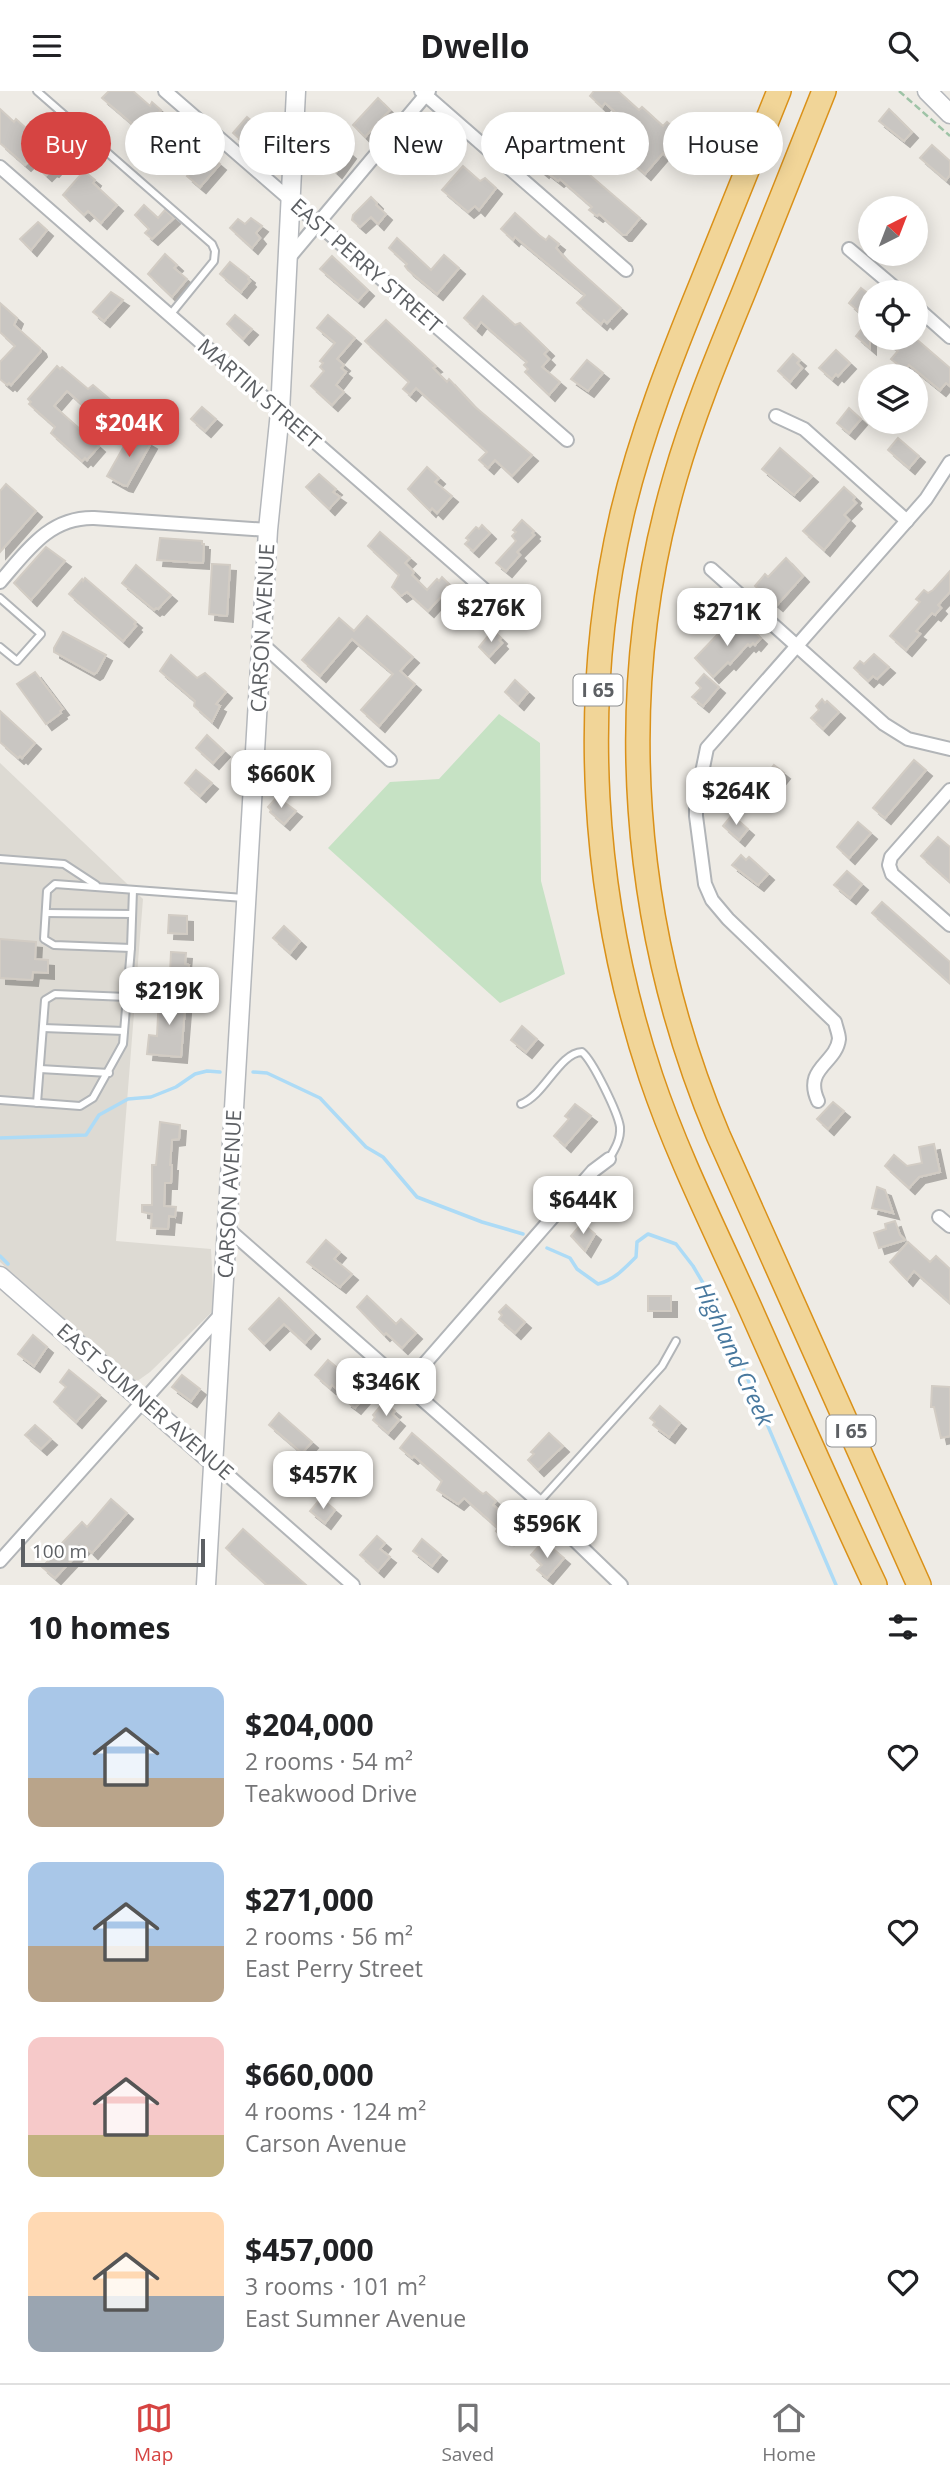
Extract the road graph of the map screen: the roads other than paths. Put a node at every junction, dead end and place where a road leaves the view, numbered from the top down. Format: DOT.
graph roads {
  1 [pos="37,91"];
  2 [pos="165,91"];
  3 [pos="296,91"];
  4 [pos="779,91"];
  5 [pos="824,91"];
  6 [pos="927,91"];
  7 [pos="426,92"];
  8 [pos="950,114"];
  9 [pos="0,167"];
  10 [pos="291,202"];
  11 [pos="317,225"];
  12 [pos="849,249"];
  13 [pos="288,259"];
  14 [pos="626,270"];
  15 [pos="886,280"];
  16 [pos="170,316"];
  17 [pos="928,318"];
  18 [pos="950,337"];
  19 [pos="280,412"];
  20 [pos="776,417"];
  21 [pos="567,440"];
  22 [pos="950,462"];
  23 [pos="907,521"];
  24 [pos="268,530"];
  25 [pos="711,569"];
  26 [pos="0,582"];
  27 [pos="0,598"];
  28 [pos="523,614"];
  29 [pos="262,644"];
  30 [pos="796,646"];
  31 [pos="0,647"];
  32 [pos="950,749"];
  33 [pos="390,760"];
  34 [pos="950,790"];
  35 [pos="0,859"];
  36 [pos="97,886"];
  37 [pos="133,890"];
  38 [pos="246,898"];
  39 [pos="46,913"];
  40 [pos="132,914"];
  41 [pos="950,925"];
  42 [pos="131,949"];
  43 [pos="127,997"];
  44 [pos="43,1028"];
  45 [pos="124,1031"];
  46 [pos="40,1069"];
  47 [pos="108,1073"];
  48 [pos="0,1100"];
  49 [pos="818,1101"];
  50 [pos="37,1103"];
  51 [pos="521,1104"];
  52 [pos="609,1159"];
  53 [pos="939,1217"];
  54 [pos="950,1226"];
  55 [pos="228,1229"];
  56 [pos="0,1276"];
  57 [pos="222,1313"];
  58 [pos="676,1341"];
  59 [pos="406,1385"];
  60 [pos="143,1401"];
  61 [pos="214,1463"];
  62 [pos="539,1502"];
  63 [pos="856,1545"];
  64 [pos="0,1561"];
  65 [pos="206,1585"];
  66 [pos="353,1585"];
  67 [pos="621,1585"];
  68 [pos="868,1585"];
  69 [pos="875,1585"];
  70 [pos="920,1585"];
  1 -- 16 [label="lane"];
  2 -- 10 [label="street, EAST PERRY STREET"];
  3 -- 10 [label="main road, CARSON AVENUE"];
  4 -- 63 [label="highway, I 65"];
  5 -- 70 [label="highway, I 65"];
  6 -- 8 [label="main road"];
  7 -- 11 [label="street"];
  7 -- 14 [label="street"];
  9 -- 16 [label="street, MARTIN STREET"];
  10 -- 11 [label="street, EAST PERRY STREET"];
  10 -- 13 [label="main road, CARSON AVENUE"];
  11 -- 13 [label="street"];
  11 -- 21 [label="street, EAST PERRY STREET"];
  12 -- 15 [label="street"];
  13 -- 19 [label="main road, CARSON AVENUE"];
  16 -- 19 [label="street, MARTIN STREET"];
  17 -- 18 [label="street"];
  19 -- 24 [label="main road, CARSON AVENUE"];
  19 -- 28 [label="street, MARTIN STREET"];
  20 -- 23 [label="street"];
  22 -- 23 [label="street"];
  23 -- 30 [label="street"];
  24 -- 26 [label="street"];
  24 -- 29 [label="main road, CARSON AVENUE"];
  25 -- 30 [label="street"];
  27 -- 31 [label="lane"];
  29 -- 33 [label="street"];
  29 -- 38 [label="main road, CARSON AVENUE"];
  30 -- 32 [label="street"];
  30 -- 49 [label="street"];
  34 -- 41 [label="street"];
  35 -- 36 [label="lane"];
  36 -- 37 [label="lane"];
  36 -- 39 [label="lane"];
  37 -- 38 [label="lane"];
  37 -- 40 [label="lane"];
  38 -- 55 [label="main road, CARSON AVENUE"];
  39 -- 40 [label="lane"];
  39 -- 42 [label="lane"];
  40 -- 42 [label="lane"];
  42 -- 43 [label="lane"];
  43 -- 44 [label="lane"];
  43 -- 45 [label="lane"];
  44 -- 45 [label="lane"];
  44 -- 46 [label="lane"];
  45 -- 47 [label="lane"];
  46 -- 47 [label="lane"];
  46 -- 50 [label="lane"];
  47 -- 50 [label="lane"];
  48 -- 50 [label="lane"];
  51 -- 52 [label="lane"];
  52 -- 59 [label="street"];
  53 -- 54 [label="street"];
  55 -- 57 [label="main road, CARSON AVENUE"];
  55 -- 59 [label="street"];
  56 -- 60 [label="main road, EAST SUMNER AVENUE"];
  57 -- 60 [label="street"];
  57 -- 61 [label="main road, CARSON AVENUE"];
  58 -- 62 [label="lane"];
  59 -- 62 [label="street"];
  60 -- 61 [label="main road, EAST SUMNER AVENUE"];
  60 -- 64 [label="street"];
  61 -- 65 [label="main road, CARSON AVENUE"];
  61 -- 66 [label="street, EAST SUMNER AVENUE"];
  62 -- 67 [label="street"];
  63 -- 68 [label="highway"];
  63 -- 69 [label="highway, I 65"];
}
